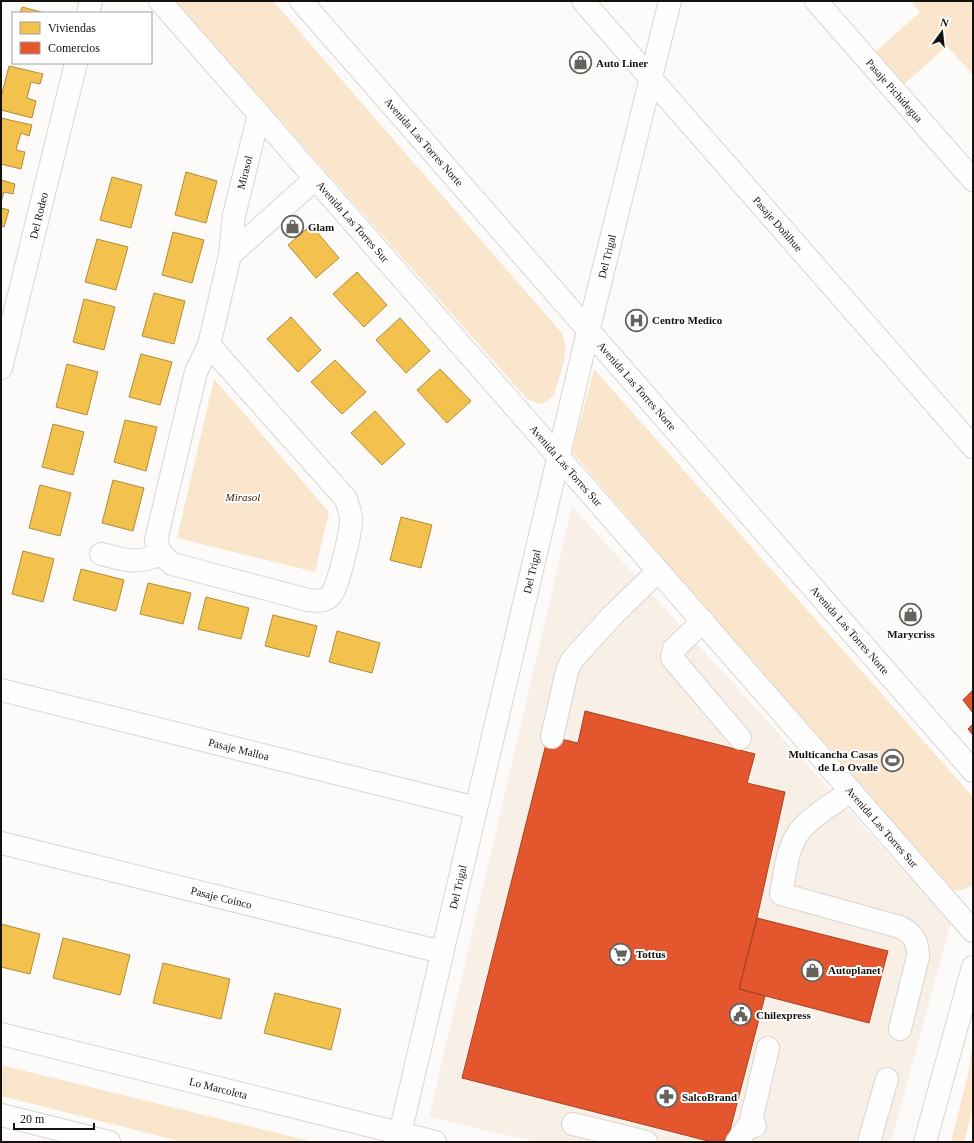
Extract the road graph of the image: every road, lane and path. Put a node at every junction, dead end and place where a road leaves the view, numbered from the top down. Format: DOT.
graph roads {
  1 [pos="91,1"];
  2 [pos="160,1"];
  3 [pos="300,1"];
  4 [pos="583,1"];
  5 [pos="670,1"];
  6 [pos="816,1"];
  7 [pos="88,12"];
  8 [pos="76,64"];
  9 [pos="650,78"];
  10 [pos="259,114"];
  11 [pos="315,179"];
  12 [pos="973,180"];
  13 [pos="230,255"];
  14 [pos="588,330"];
  15 [pos="209,345"];
  16 [pos="1,368"];
  17 [pos="973,447"];
  18 [pos="558,457"];
  19 [pos="101,554"];
  20 [pos="161,554"];
  21 [pos="658,571"];
  22 [pos="703,621"];
  23 [pos="1,690"];
  24 [pos="552,737"];
  25 [pos="740,738"];
  26 [pos="973,771"];
  27 [pos="851,791"];
  28 [pos="476,808"];
  29 [pos="1,843"];
  30 [pos="973,931"];
  31 [pos="442,952"];
  32 [pos="973,968"];
  33 [pos="900,1029"];
  34 [pos="1,1034"];
  35 [pos="768,1048"];
  36 [pos="887,1079"];
  37 [pos="1,1115"];
  38 [pos="63,1136"];
  39 [pos="399,1138"];
  40 [pos="109,1142"];
  41 [pos="435,1142"];
  42 [pos="610,1142"];
  43 [pos="646,1142"];
  44 [pos="737,1142"];
  45 [pos="869,1142"];
  46 [pos="925,1142"];
  1 -- 7 [label="street"];
  2 -- 10 [label="street, Avenida Las Torres Sur"];
  3 -- 14 [label="street, Avenida Las Torres Norte"];
  4 -- 9 [label="street, Pasaje Doñihue"];
  5 -- 9 [label="street, Del Trigal"];
  6 -- 12 [label="street, Pasaje Pichidegua"];
  8 -- 16 [label="street, Del Rodeo"];
  9 -- 14 [label="street, Del Trigal"];
  9 -- 17 [label="street, Pasaje Doñihue"];
  10 -- 11 [label="street, Avenida Las Torres Sur"];
  10 -- 13 [label="street, Mirasol"];
  11 -- 13 [label="street"];
  11 -- 18 [label="street, Avenida Las Torres Sur"];
  13 -- 15 [label="street, Mirasol"];
  14 -- 18 [label="street, Del Trigal"];
  14 -- 26 [label="street, Avenida Las Torres Norte"];
  15 -- 20 [label="street, Mirasol"];
  15 -- 20 [label="street"];
  18 -- 21 [label="street, Avenida Las Torres Sur"];
  18 -- 28 [label="street, Del Trigal"];
  19 -- 20 [label="street"];
  21 -- 22 [label="street, Avenida Las Torres Sur"];
  21 -- 24 [label="street"];
  22 -- 25 [label="street"];
  22 -- 27 [label="street, Avenida Las Torres Sur"];
  23 -- 28 [label="street, Pasaje Malloa"];
  27 -- 30 [label="street, Avenida Las Torres Sur"];
  27 -- 33 [label="street"];
  28 -- 31 [label="street, Del Trigal"];
  29 -- 31 [label="street, Pasaje Coinco"];
  31 -- 39 [label="street, Del Trigal"];
  32 -- 46 [label="street"];
  34 -- 39 [label="street, Lo Marcoleta"];
  35 -- 44 [label="street"];
  36 -- 45 [label="street"];
  37 -- 38 [label="street"];
  38 -- 40 [label="street"];
  39 -- 41 [label="street, Lo Marcoleta"];
  42 -- 43 [label="street"];
}
